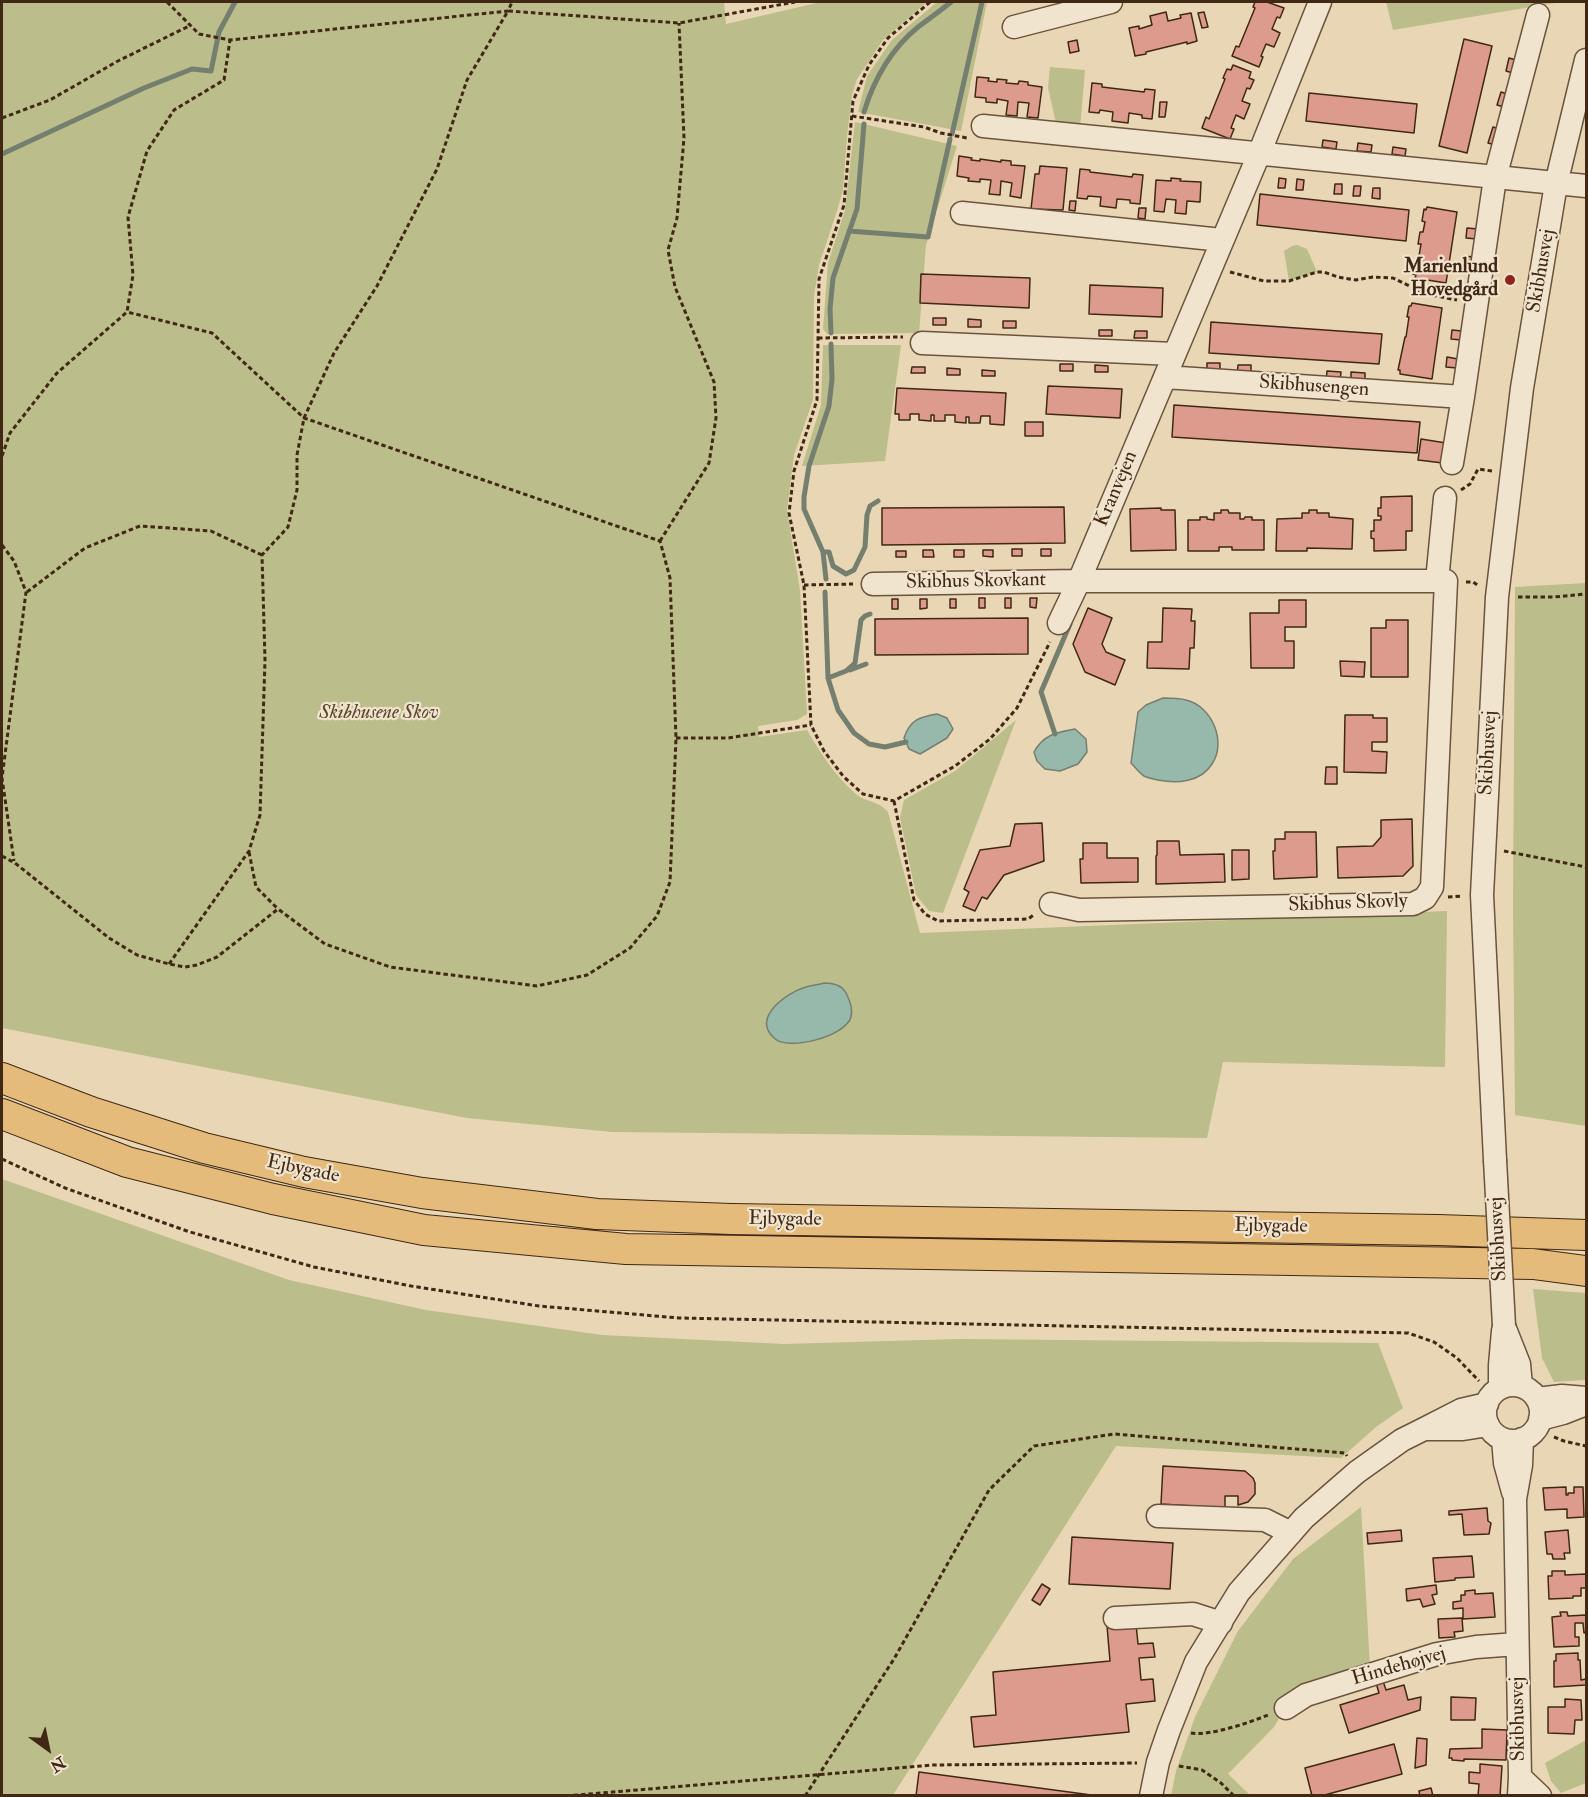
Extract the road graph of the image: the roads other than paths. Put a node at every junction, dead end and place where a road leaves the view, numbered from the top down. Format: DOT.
graph roads {
  1 [pos="1111,2"];
  2 [pos="1320,2"];
  3 [pos="1538,15"];
  4 [pos="1014,27"];
  5 [pos="1587,60"];
  6 [pos="983,126"];
  7 [pos="1259,154"];
  8 [pos="1495,178"];
  9 [pos="1556,184"];
  10 [pos="1587,186"];
  11 [pos="962,213"];
  12 [pos="1222,240"];
  13 [pos="922,343"];
  14 [pos="1174,354"];
  15 [pos="1165,377"];
  16 [pos="1463,397"];
  17 [pos="1452,463"];
  18 [pos="1445,498"];
  19 [pos="1079,581"];
  20 [pos="1441,581"];
  21 [pos="873,584"];
  22 [pos="1059,623"];
  23 [pos="1051,904"];
  24 [pos="2,1078"];
  25 [pos="2,1114"];
  26 [pos="1587,1235"];
  27 [pos="1587,1270"];
  28 [pos="1587,1398"];
  29 [pos="1587,1404"];
  30 [pos="1513,1412"];
  31 [pos="1158,1516"];
  32 [pos="1291,1533"];
  33 [pos="1115,1618"];
  34 [pos="1221,1623"];
  35 [pos="1517,1644"];
  36 [pos="1287,1708"];
  37 [pos="1519,1786"];
  38 [pos="1151,1796"];
  39 [pos="1540,1796"];
  1 -- 4 [label="street"];
  2 -- 7 [label="street, Kranvejen"];
  3 -- 8 [label="street"];
  5 -- 9 [label="street, Skibhusvej"];
  6 -- 7 [label="street"];
  7 -- 8 [label="street"];
  7 -- 12 [label="street, Kranvejen"];
  8 -- 9 [label="street"];
  8 -- 16 [label="street"];
  9 -- 10 [label="street"];
  9 -- 30 [label="street, Skibhusvej, bridge"];
  11 -- 12 [label="street"];
  12 -- 14 [label="street, Kranvejen"];
  13 -- 14 [label="street"];
  14 -- 15 [label="street, Kranvejen"];
  15 -- 16 [label="street, Skibhusengen"];
  15 -- 19 [label="street, Kranvejen"];
  16 -- 17 [label="street"];
  18 -- 20 [label="street, Skibhus Skovly"];
  19 -- 20 [label="street"];
  19 -- 21 [label="street, Skibhus Skovkant"];
  19 -- 22 [label="street, Kranvejen"];
  20 -- 23 [label="street, Skibhus Skovly"];
  24 -- 26 [label="main road, Ejbygade"];
  25 -- 27 [label="main road, Ejbygade"];
  28 -- 30 [label="street"];
  29 -- 30 [label="street"];
  30 -- 32 [label="street"];
  30 -- 35 [label="street, Skibhusvej"];
  31 -- 32 [label="street"];
  32 -- 34 [label="street"];
  33 -- 34 [label="street"];
  34 -- 38 [label="street"];
  35 -- 36 [label="street, Hindehøjvej"];
  35 -- 37 [label="street, Skibhusvej"];
  37 -- 39 [label="street"];
}
